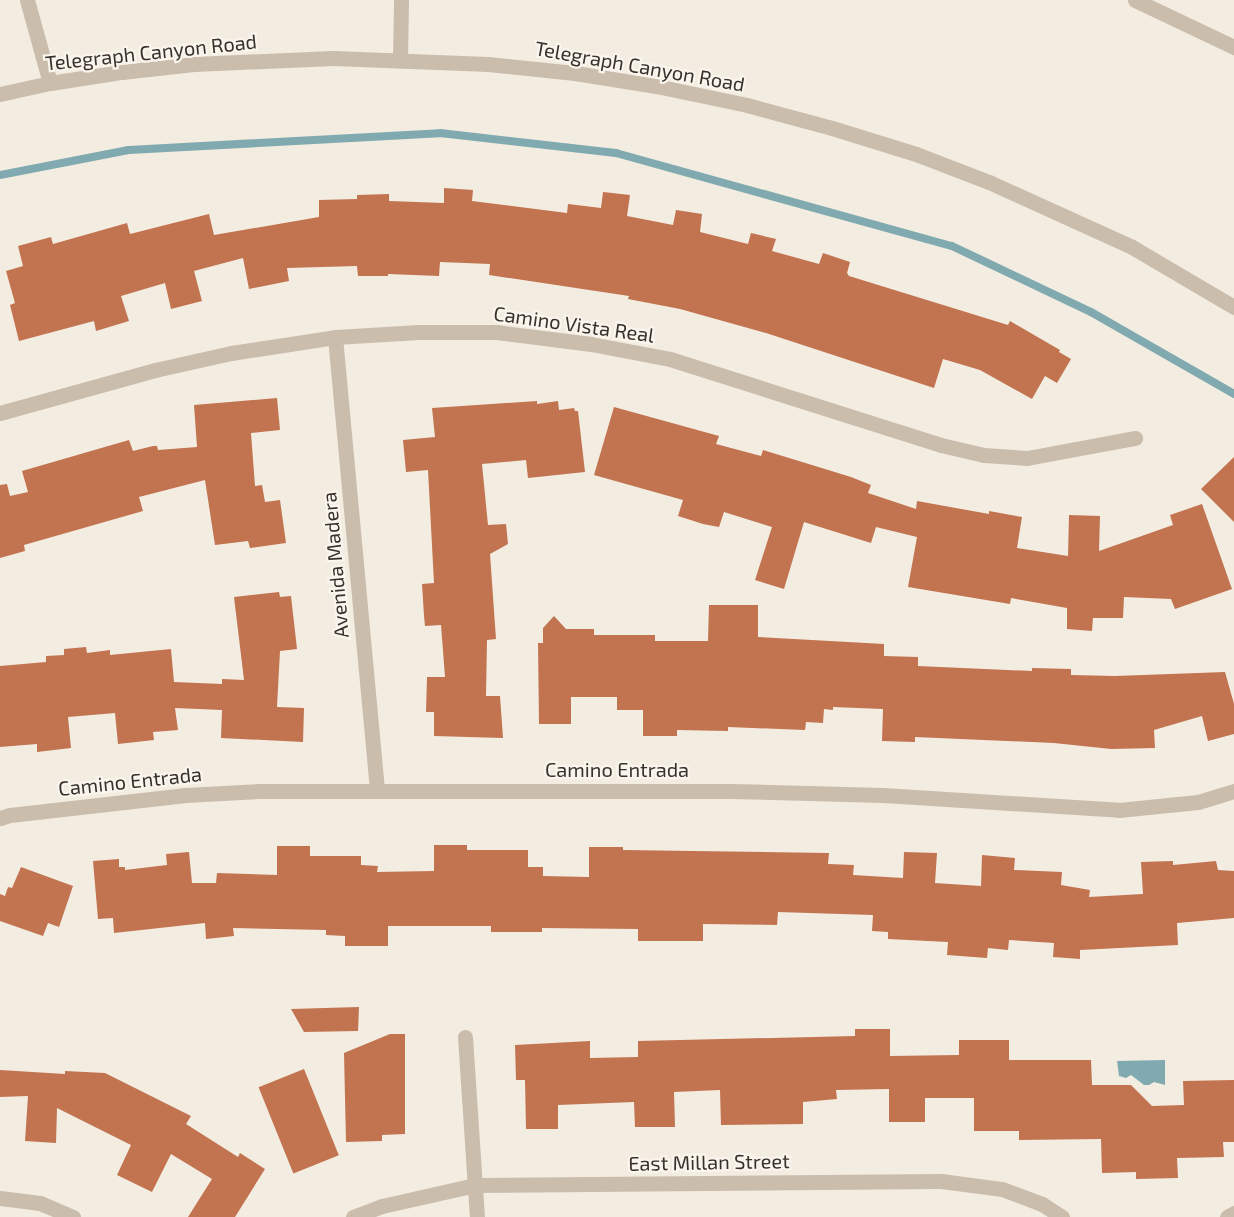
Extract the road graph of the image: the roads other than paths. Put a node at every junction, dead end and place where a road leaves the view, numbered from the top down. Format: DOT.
graph roads {
  1 [pos="27,0"];
  2 [pos="400,0"];
  3 [pos="1135,0"];
  4 [pos="1234,47"];
  5 [pos="400,59"];
  6 [pos="50,83"];
  7 [pos="0,94"];
  8 [pos="1234,307"];
  9 [pos="335,337"];
  10 [pos="0,413"];
  11 [pos="1136,438"];
  12 [pos="377,789"];
  13 [pos="1234,791"];
  14 [pos="0,818"];
  15 [pos="465,1036"];
  16 [pos="475,1185"];
  17 [pos="0,1198"];
  18 [pos="1234,1213"];
  19 [pos="73,1217"];
  20 [pos="353,1217"];
  21 [pos="477,1217"];
  22 [pos="1062,1217"];
  23 [pos="1227,1217"];
  1 -- 6 [label="street"];
  2 -- 5 [label="street"];
  3 -- 4 [label="street"];
  5 -- 6 [label="street, Telegraph Canyon Road"];
  5 -- 8 [label="street, Telegraph Canyon Road"];
  6 -- 7 [label="street, Telegraph Canyon Road"];
  9 -- 10 [label="street, Camino Vista Real"];
  9 -- 11 [label="street, Camino Vista Real"];
  9 -- 12 [label="street, Avenida Madera"];
  12 -- 13 [label="street, Camino Entrada"];
  12 -- 14 [label="street, Camino Entrada"];
  15 -- 16 [label="street"];
  16 -- 20 [label="street, East Millan Street"];
  16 -- 21 [label="street"];
  16 -- 22 [label="street, East Millan Street"];
  17 -- 19 [label="street"];
  18 -- 23 [label="street"];
}
